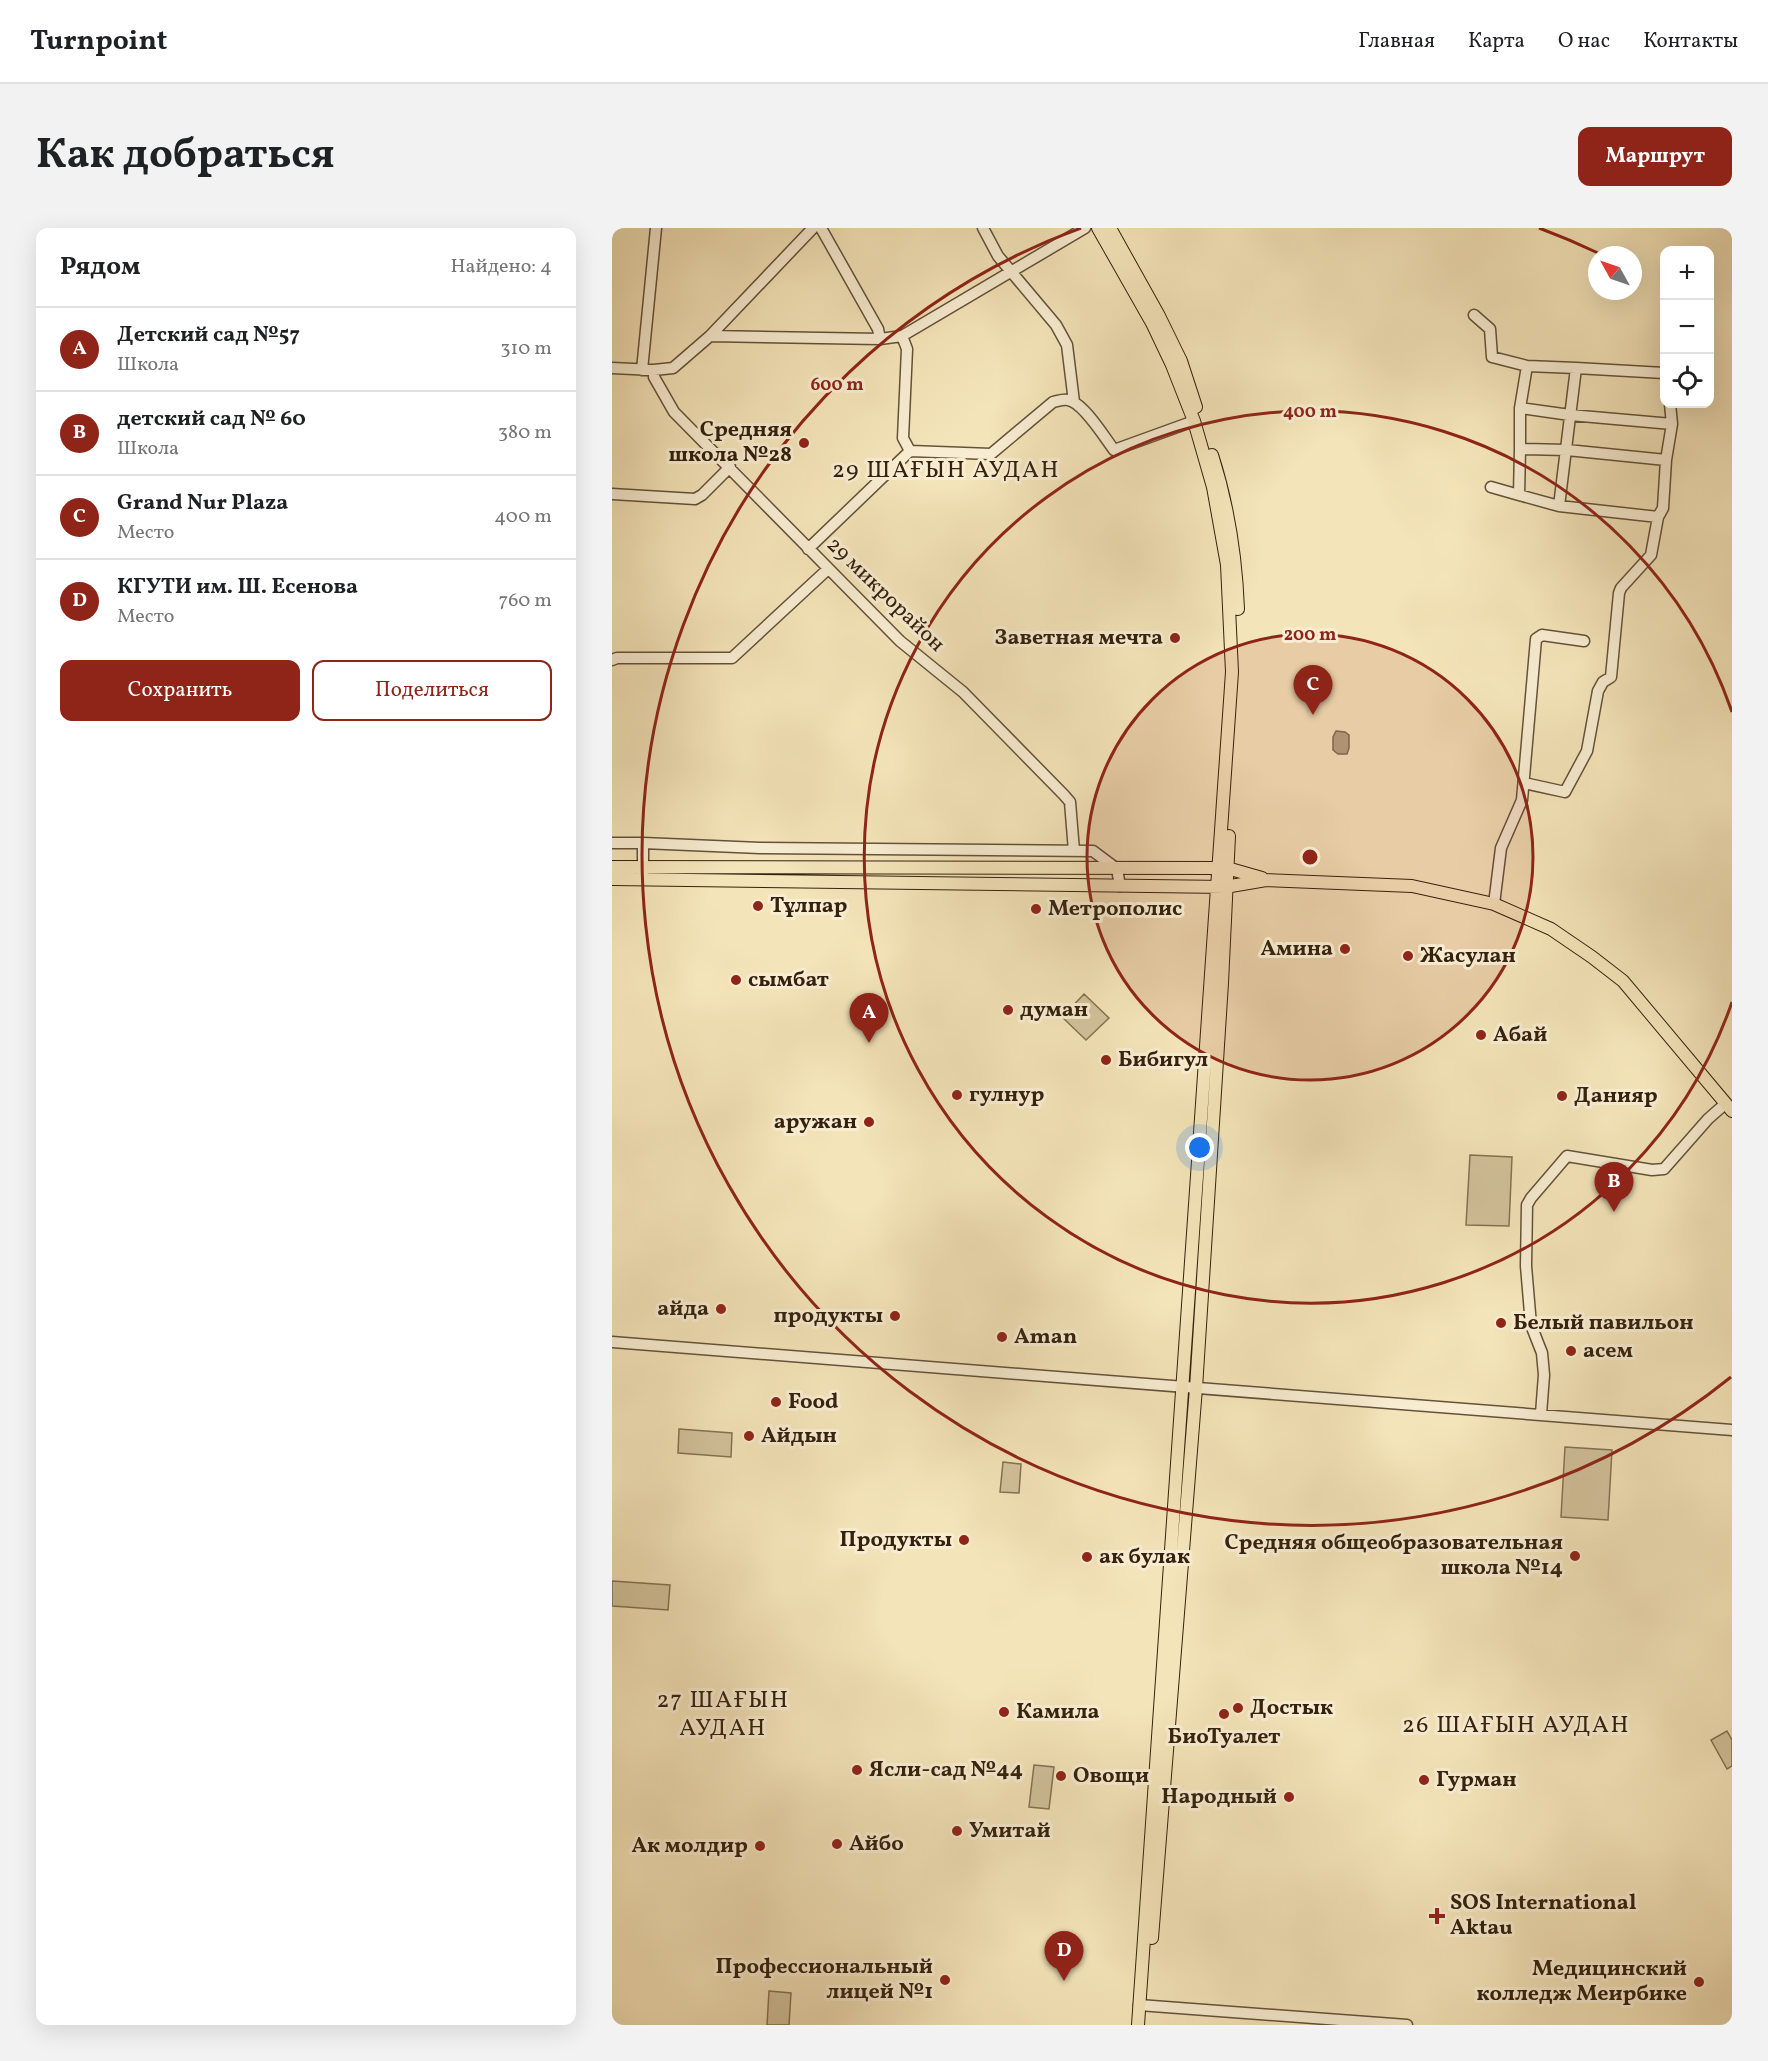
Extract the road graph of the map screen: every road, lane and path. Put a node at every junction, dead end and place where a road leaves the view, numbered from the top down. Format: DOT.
graph roads {
  1 [pos="656,228"];
  2 [pos="813,228"];
  3 [pos="821,228"];
  4 [pos="983,228"];
  5 [pos="1085,228"];
  6 [pos="1098,228"];
  7 [pos="1110,228"];
  8 [pos="1011,273"];
  9 [pos="1474,315"];
  10 [pos="710,336"];
  11 [pos="902,336"];
  12 [pos="880,339"];
  13 [pos="1527,366"];
  14 [pos="612,368"];
  15 [pos="1576,368"];
  16 [pos="642,370"];
  17 [pos="654,370"];
  18 [pos="1660,373"];
  19 [pos="1074,402"];
  20 [pos="1520,408"];
  21 [pos="1670,408"];
  22 [pos="1570,415"];
  23 [pos="1197,420"];
  24 [pos="1672,424"];
  25 [pos="1520,448"];
  26 [pos="1567,450"];
  27 [pos="910,451"];
  28 [pos="1666,460"];
  29 [pos="730,467"];
  30 [pos="1491,487"];
  31 [pos="612,494"];
  32 [pos="1519,495"];
  33 [pos="1559,506"];
  34 [pos="1658,517"];
  35 [pos="808,549"];
  36 [pos="828,569"];
  37 [pos="1584,641"];
  38 [pos="612,660"];
  39 [pos="1524,783"];
  40 [pos="612,843"];
  41 [pos="643,843"];
  42 [pos="1074,851"];
  43 [pos="612,867"];
  44 [pos="1223,868"];
  45 [pos="1117,869"];
  46 [pos="643,873"];
  47 [pos="612,879"];
  48 [pos="1266,880"];
  49 [pos="1120,886"];
  50 [pos="1221,887"];
  51 [pos="1494,904"];
  52 [pos="1729,1108"];
  53 [pos="612,1342"];
  54 [pos="1181,1387"];
  55 [pos="1196,1388"];
  56 [pos="1541,1414"];
  57 [pos="1732,1430"];
  58 [pos="1143,2006"];
  59 [pos="1138,2025"];
  60 [pos="1146,2025"];
  61 [pos="1407,2025"];
  1 -- 16 [label="street"];
  2 -- 10 [label="street"];
  3 -- 12 [label="street"];
  4 -- 8 [label="street"];
  5 -- 8 [label="street"];
  6 -- 23 [label="main road"];
  7 -- 23 [label="main road"];
  8 -- 11 [label="street"];
  8 -- 19 [label="street"];
  9 -- 13 [label="street"];
  10 -- 12 [label="street"];
  10 -- 17 [label="street"];
  11 -- 12 [label="street"];
  11 -- 27 [label="street"];
  13 -- 15 [label="street"];
  13 -- 20 [label="street"];
  14 -- 16 [label="street"];
  15 -- 18 [label="street"];
  15 -- 22 [label="street"];
  16 -- 17 [label="street"];
  17 -- 29 [label="street, 29 микрорайон"];
  19 -- 23 [label="street"];
  19 -- 27 [label="street"];
  20 -- 22 [label="street"];
  20 -- 25 [label="street"];
  21 -- 24 [label="street"];
  22 -- 24 [label="street"];
  22 -- 26 [label="street"];
  23 -- 44 [label="main road"];
  24 -- 28 [label="street"];
  25 -- 26 [label="street"];
  25 -- 32 [label="street"];
  26 -- 28 [label="street"];
  26 -- 33 [label="street"];
  27 -- 35 [label="street"];
  28 -- 34 [label="street"];
  29 -- 31 [label="street"];
  29 -- 35 [label="street, 29 микрорайон"];
  30 -- 32 [label="street"];
  32 -- 33 [label="street"];
  33 -- 34 [label="street"];
  34 -- 39 [label="street"];
  35 -- 36 [label="street, 29 микрорайон"];
  36 -- 38 [label="street"];
  36 -- 42 [label="street, 29 микрорайон"];
  37 -- 39 [label="street"];
  39 -- 51 [label="street"];
  40 -- 41 [label="street"];
  41 -- 42 [label="street"];
  41 -- 46 [label="street"];
  42 -- 45 [label="street"];
  43 -- 46 [label="main road"];
  44 -- 45 [label="main road"];
  44 -- 48 [label="main road"];
  44 -- 50 [label="main road"];
  45 -- 46 [label="main road"];
  45 -- 49 [label="street"];
  46 -- 47 [label="main road"];
  46 -- 49 [label="main road"];
  48 -- 50 [label="main road"];
  48 -- 51 [label="main road"];
  49 -- 50 [label="main road"];
  50 -- 54 [label="main road"];
  50 -- 55 [label="main road"];
  51 -- 52 [label="main road"];
  52 -- 56 [label="street"];
  53 -- 54 [label="street"];
  54 -- 55 [label="street"];
  54 -- 58 [label="main road"];
  55 -- 56 [label="street"];
  55 -- 58 [label="main road"];
  56 -- 57 [label="street"];
  58 -- 59 [label="main road"];
  58 -- 60 [label="main road"];
  58 -- 61 [label="street"];
}
